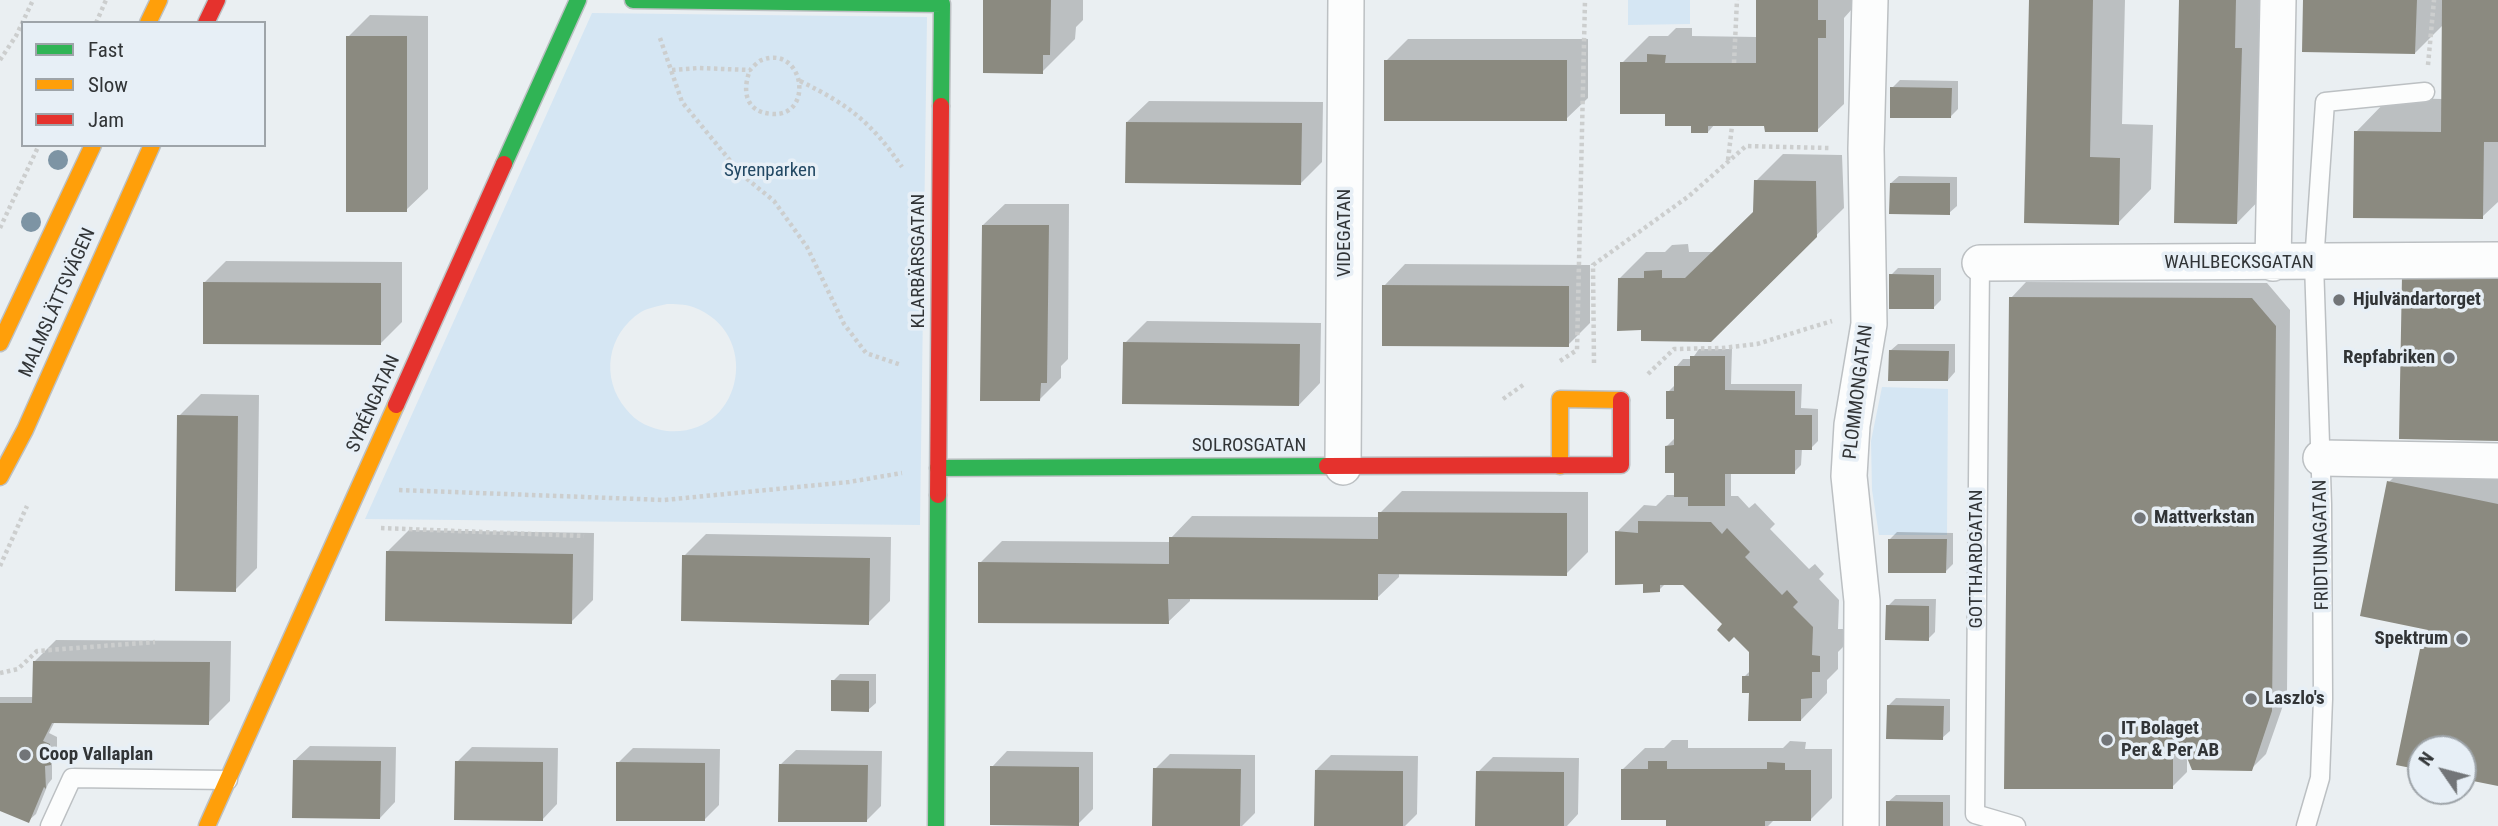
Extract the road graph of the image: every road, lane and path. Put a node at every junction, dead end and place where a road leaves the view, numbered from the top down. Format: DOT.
graph roads {
  1 [pos="33,0"];
  2 [pos="106,0"];
  3 [pos="159,0"];
  4 [pos="216,0"];
  5 [pos="578,0"];
  6 [pos="1346,0"];
  7 [pos="1585,0"];
  8 [pos="1737,0"];
  9 [pos="1870,0"];
  10 [pos="2278,0"];
  11 [pos="2434,0"];
  12 [pos="640,1"];
  13 [pos="23,21"];
  14 [pos="97,21"];
  15 [pos="149,21"];
  16 [pos="207,21"];
  17 [pos="21,25"];
  18 [pos="0,60"];
  19 [pos="1734,63"];
  20 [pos="750,70"];
  21 [pos="673,71"];
  22 [pos="800,81"];
  23 [pos="2425,92"];
  24 [pos="1732,126"];
  25 [pos="38,147"];
  26 [pos="92,147"];
  27 [pos="151,147"];
  28 [pos="1866,149"];
  29 [pos="1728,162"];
  30 [pos="940,192"];
  31 [pos="0,228"];
  32 [pos="2498,260"];
  33 [pos="2273,262"];
  34 [pos="1980,263"];
  35 [pos="2314,263"];
  36 [pos="1869,314"];
  37 [pos="0,343"];
  38 [pos="1556,364"];
  39 [pos="939,376"];
  40 [pos="1534,378"];
  41 [pos="1503,399"];
  42 [pos="1594,399"];
  43 [pos="1621,399"];
  44 [pos="2321,458"];
  45 [pos="2498,461"];
  46 [pos="1560,466"];
  47 [pos="1343,467"];
  48 [pos="938,468"];
  49 [pos="0,477"];
  50 [pos="359,488"];
  51 [pos="342,527"];
  52 [pos="584,536"];
  53 [pos="155,642"];
  54 [pos="0,673"];
  55 [pos="228,780"];
  56 [pos="50,826"];
  57 [pos="207,826"];
  58 [pos="936,826"];
  59 [pos="1861,826"];
  60 [pos="2016,826"];
  61 [pos="2306,826"];
  1 -- 13 [label="path"];
  2 -- 14 [label="path"];
  3 -- 15 [label="street"];
  4 -- 16 [label="street"];
  5 -- 50 [label="street, SYRÉNGATAN"];
  6 -- 47 [label="street, VIDEGATAN"];
  7 -- 38 [label="path"];
  8 -- 19 [label="path"];
  9 -- 28 [label="street, PLOMMONGATAN"];
  10 -- 33 [label="street"];
  11 -- 23 [label="path"];
  12 -- 21 [label="path"];
  12 -- 30 [label="street, KLARBÄRSGATAN"];
  17 -- 18 [label="path"];
  20 -- 21 [label="path"];
  20 -- 22 [label="path"];
  20 -- 22 [label="path"];
  21 -- 39 [label="path"];
  22 -- 30 [label="path"];
  23 -- 35 [label="lane, FRIDTUNAGATAN"];
  24 -- 29 [label="path"];
  25 -- 31 [label="path"];
  26 -- 37 [label="street, MALMSLÄTTSVÄGEN"];
  27 -- 49 [label="street, MALMSLÄTTSVÄGEN"];
  28 -- 29 [label="path"];
  28 -- 36 [label="street, PLOMMONGATAN"];
  29 -- 42 [label="path"];
  30 -- 39 [label="street, KLARBÄRSGATAN"];
  32 -- 35 [label="street, WAHLBECKSGATAN"];
  33 -- 34 [label="street, WAHLBECKSGATAN"];
  33 -- 35 [label="street, WAHLBECKSGATAN"];
  34 -- 60 [label="lane, GOTTHARDGATAN"];
  35 -- 44 [label="lane, FRIDTUNAGATAN"];
  36 -- 43 [label="path"];
  36 -- 59 [label="street, PLOMMONGATAN"];
  39 -- 48 [label="street, KLARBÄRSGATAN"];
  40 -- 41 [label="path"];
  42 -- 43 [label="street"];
  42 -- 46 [label="street"];
  43 -- 46 [label="street, SOLROSGATAN"];
  44 -- 45 [label="street"];
  44 -- 61 [label="lane, FRIDTUNAGATAN"];
  46 -- 47 [label="street, SOLROSGATAN"];
  47 -- 48 [label="street, SOLROSGATAN"];
  48 -- 50 [label="path"];
  48 -- 58 [label="street, KLARBÄRSGATAN"];
  50 -- 51 [label="street, SYRÉNGATAN"];
  51 -- 52 [label="path"];
  51 -- 55 [label="street, SYRÉNGATAN"];
  53 -- 54 [label="path"];
  55 -- 56 [label="lane"];
  55 -- 57 [label="street, SYRÉNGATAN"];
}
